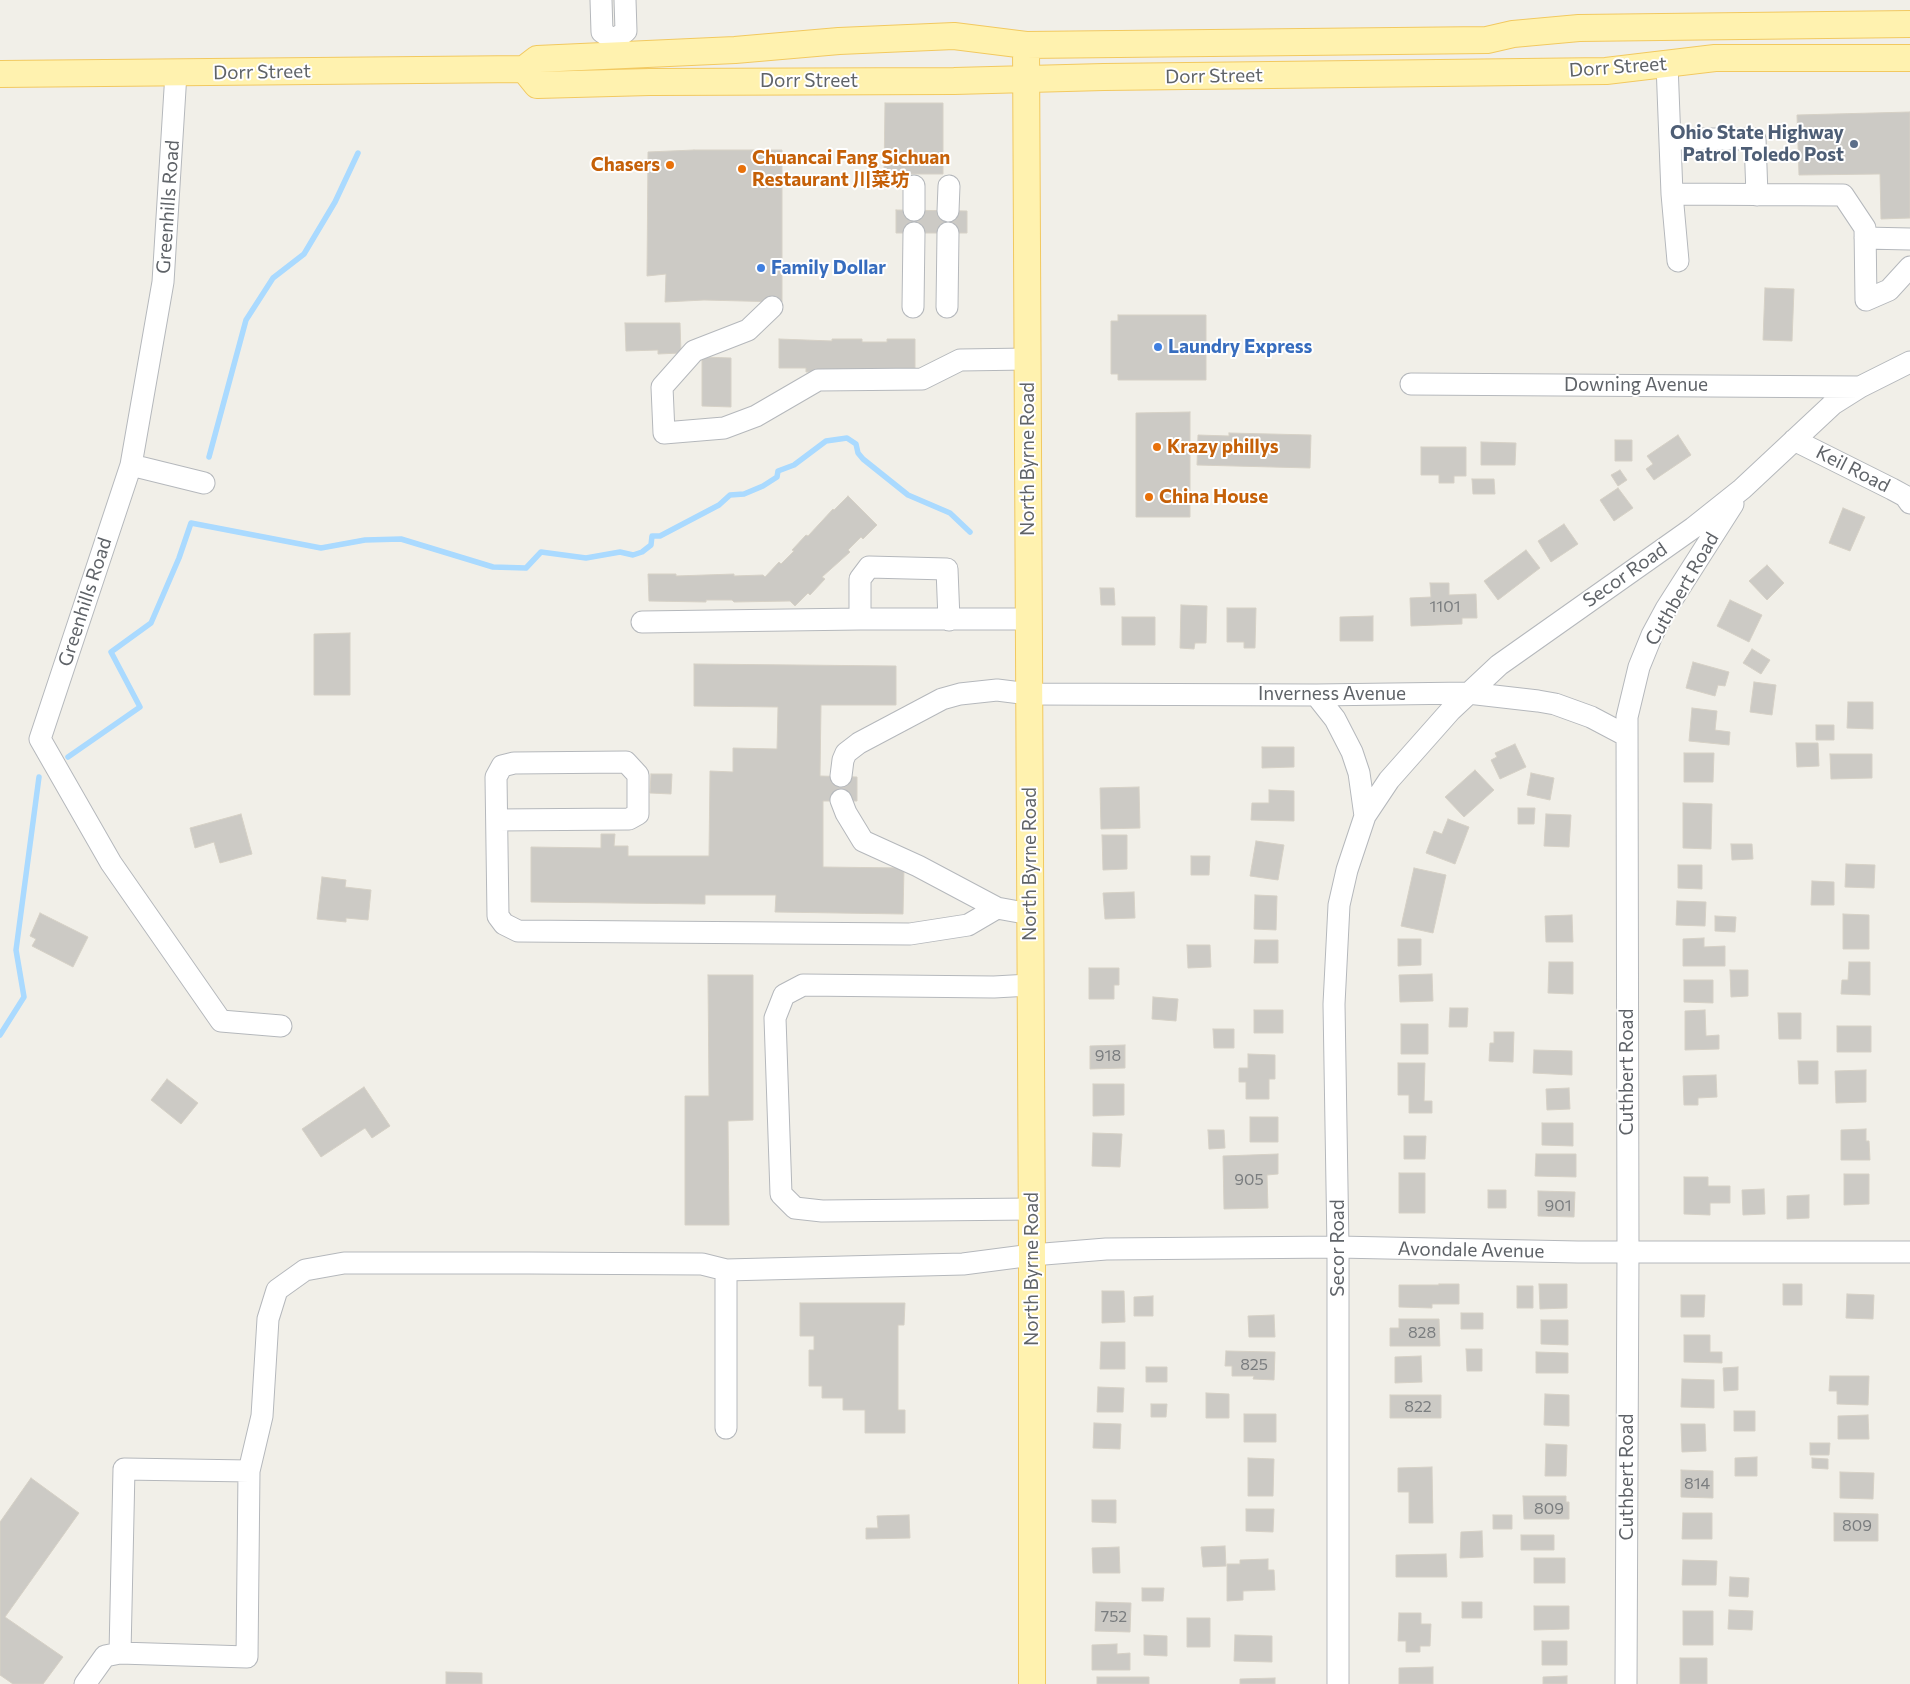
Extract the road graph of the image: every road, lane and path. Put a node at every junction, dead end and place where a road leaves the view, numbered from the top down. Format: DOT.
graph roads {
  1 [pos="601,0"];
  2 [pos="625,0"];
  3 [pos="1910,24"];
  4 [pos="1026,45"];
  5 [pos="619,50"];
  6 [pos="1910,58"];
  7 [pos="1667,64"];
  8 [pos="524,69"];
  9 [pos="176,73"];
  10 [pos="0,74"];
  11 [pos="1026,79"];
  12 [pos="630,82"];
  13 [pos="1670,139"];
  14 [pos="914,186"];
  15 [pos="949,186"];
  16 [pos="1672,194"];
  17 [pos="1756,194"];
  18 [pos="914,210"];
  19 [pos="948,211"];
  20 [pos="914,233"];
  21 [pos="948,233"];
  22 [pos="1865,238"];
  23 [pos="1910,239"];
  24 [pos="1678,262"];
  25 [pos="1910,267"];
  26 [pos="772,307"];
  27 [pos="914,307"];
  28 [pos="947,307"];
  29 [pos="1028,359"];
  30 [pos="1910,362"];
  31 [pos="1411,384"];
  32 [pos="1860,386"];
  33 [pos="1794,440"];
  34 [pos="131,465"];
  35 [pos="204,483"];
  36 [pos="1742,489"];
  37 [pos="1910,503"];
  38 [pos="860,619"];
  39 [pos="1029,619"];
  40 [pos="949,620"];
  41 [pos="642,622"];
  42 [pos="1468,693"];
  43 [pos="1029,694"];
  44 [pos="1316,695"];
  45 [pos="1627,736"];
  46 [pos="841,776"];
  47 [pos="841,800"];
  48 [pos="1365,816"];
  49 [pos="497,820"];
  50 [pos="997,908"];
  51 [pos="1030,914"];
  52 [pos="1030,985"];
  53 [pos="281,1026"];
  54 [pos="1032,1209"];
  55 [pos="1338,1247"];
  56 [pos="1628,1251"];
  57 [pos="1910,1252"];
  58 [pos="1032,1255"];
  59 [pos="726,1270"];
  60 [pos="726,1428"];
  61 [pos="249,1471"];
  62 [pos="120,1653"];
  63 [pos="85,1684"];
  64 [pos="1032,1684"];
  65 [pos="1338,1684"];
  66 [pos="1626,1684"];
  1 -- 5 [label="street"];
  2 -- 5 [label="street"];
  3 -- 4 [label="main road, Dorr Street"];
  4 -- 5 [label="main road, Dorr Street"];
  4 -- 11 [label="main road, North Byrne Road"];
  5 -- 8 [label="main road, Dorr Street"];
  5 -- 12 [label="street"];
  6 -- 7 [label="main road, Dorr Street"];
  7 -- 11 [label="main road, Dorr Street"];
  7 -- 13 [label="street"];
  8 -- 9 [label="main road, Dorr Street"];
  8 -- 12 [label="main road, Dorr Street"];
  9 -- 10 [label="main road, Dorr Street"];
  9 -- 34 [label="street, Greenhills Road"];
  11 -- 12 [label="main road, Dorr Street"];
  11 -- 29 [label="main road, North Byrne Road"];
  13 -- 16 [label="street"];
  13 -- 17 [label="street"];
  14 -- 18 [label="street"];
  15 -- 19 [label="street"];
  16 -- 17 [label="street"];
  16 -- 24 [label="street"];
  17 -- 22 [label="street"];
  20 -- 27 [label="street"];
  21 -- 28 [label="street"];
  22 -- 23 [label="street"];
  22 -- 25 [label="street"];
  26 -- 29 [label="street"];
  29 -- 39 [label="main road, North Byrne Road"];
  30 -- 32 [label="street, Secor Road"];
  31 -- 32 [label="street, Downing Avenue"];
  32 -- 33 [label="street, Secor Road"];
  33 -- 36 [label="street, Secor Road"];
  33 -- 37 [label="street, Keil Road"];
  34 -- 35 [label="street"];
  34 -- 53 [label="street, Greenhills Road"];
  36 -- 42 [label="street, Secor Road"];
  36 -- 45 [label="street, Cuthbert Road"];
  38 -- 40 [label="street"];
  38 -- 40 [label="street"];
  38 -- 41 [label="street"];
  39 -- 40 [label="street"];
  39 -- 43 [label="main road, North Byrne Road"];
  42 -- 44 [label="street, Inverness Avenue"];
  42 -- 45 [label="street, Inverness Avenue"];
  42 -- 48 [label="street, Secor Road"];
  43 -- 44 [label="street, Inverness Avenue"];
  43 -- 46 [label="street, Inverness Avenue"];
  43 -- 51 [label="main road, North Byrne Road"];
  44 -- 48 [label="street, Secor Road"];
  45 -- 56 [label="street, Cuthbert Road"];
  47 -- 50 [label="street"];
  48 -- 55 [label="street, Secor Road"];
  49 -- 49 [label="street"];
  49 -- 50 [label="street"];
  50 -- 51 [label="street"];
  51 -- 52 [label="main road, North Byrne Road"];
  52 -- 54 [label="main road, North Byrne Road"];
  52 -- 54 [label="street"];
  54 -- 58 [label="main road, North Byrne Road"];
  55 -- 56 [label="street, Avondale Avenue"];
  55 -- 58 [label="street, Avondale Avenue"];
  55 -- 65 [label="street, Secor Road"];
  56 -- 57 [label="street, Avondale Avenue"];
  56 -- 66 [label="street, Cuthbert Road"];
  58 -- 59 [label="street, Avondale Avenue"];
  58 -- 64 [label="main road, North Byrne Road"];
  59 -- 60 [label="street"];
  59 -- 61 [label="street, Avondale Avenue"];
  61 -- 62 [label="street"];
  61 -- 62 [label="street, Avondale Avenue"];
  62 -- 63 [label="street"];
}
